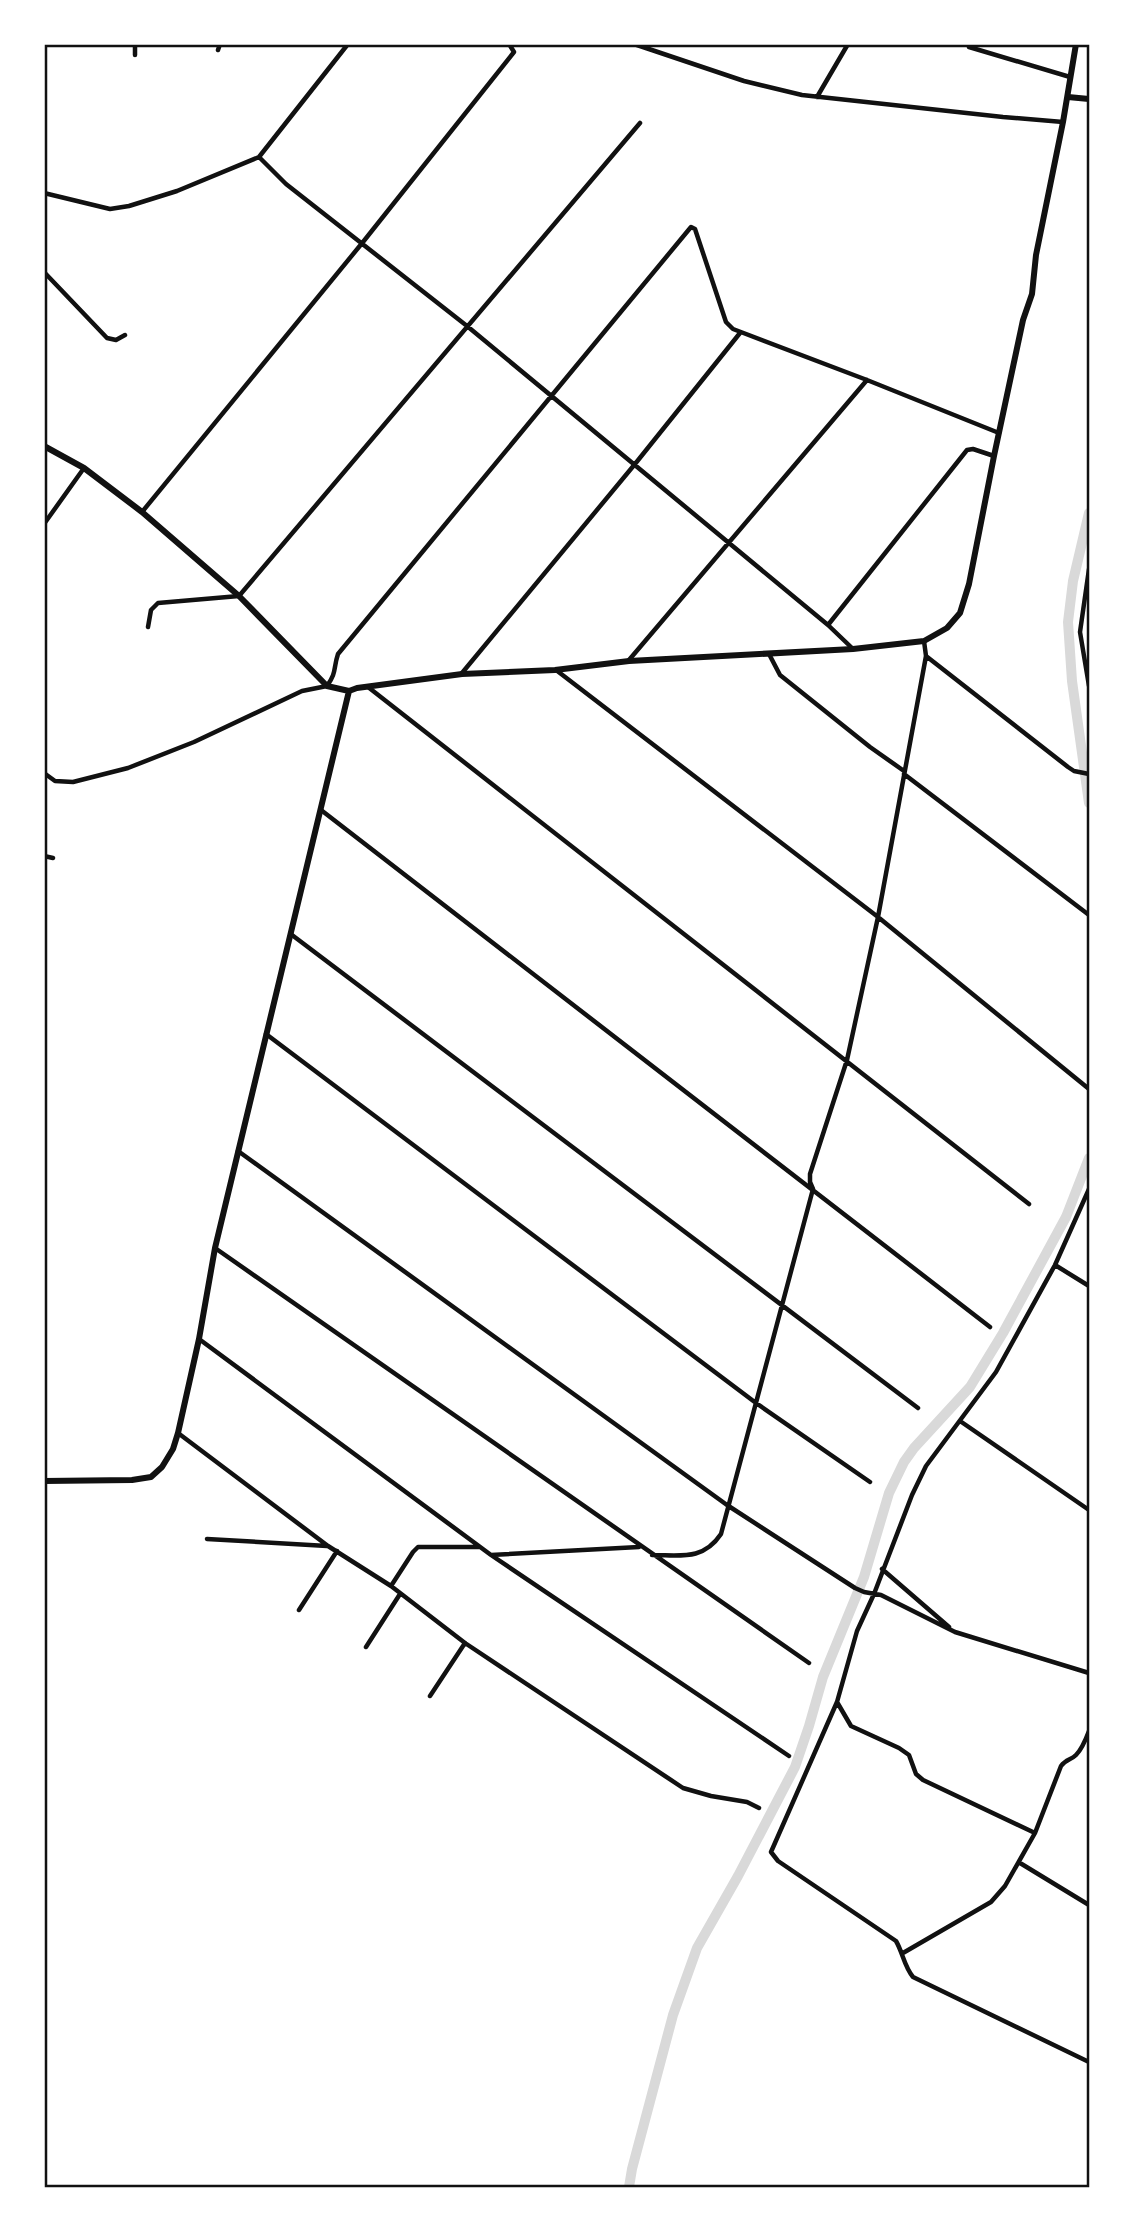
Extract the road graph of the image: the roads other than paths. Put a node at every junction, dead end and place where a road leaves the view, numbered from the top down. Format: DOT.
graph roads {
  1 [pos="135,44"];
  2 [pos="220,44"];
  3 [pos="348,44"];
  4 [pos="509,44"];
  5 [pos="634,44"];
  6 [pos="848,44"];
  7 [pos="1076,44"];
  8 [pos="969,47"];
  9 [pos="218,50"];
  10 [pos="135,55"];
  11 [pos="1071,77"];
  12 [pos="817,97"];
  13 [pos="1068,97"];
  14 [pos="1089,99"];
  15 [pos="640,122"];
  16 [pos="1063,122"];
  17 [pos="258,157"];
  18 [pos="44,193"];
  19 [pos="363,242"];
  20 [pos="44,272"];
  21 [pos="467,326"];
  22 [pos="740,332"];
  23 [pos="125,335"];
  24 [pos="867,380"];
  25 [pos="552,396"];
  26 [pos="999,433"];
  27 [pos="44,446"];
  28 [pos="994,456"];
  29 [pos="635,464"];
  30 [pos="84,468"];
  31 [pos="142,512"];
  32 [pos="44,524"];
  33 [pos="728,542"];
  34 [pos="1089,569"];
  35 [pos="1089,579"];
  36 [pos="239,596"];
  37 [pos="828,625"];
  38 [pos="148,627"];
  39 [pos="924,641"];
  40 [pos="853,649"];
  41 [pos="769,654"];
  42 [pos="926,656"];
  43 [pos="629,661"];
  44 [pos="1088,666"];
  45 [pos="555,670"];
  46 [pos="462,674"];
  47 [pos="327,686"];
  48 [pos="1089,686"];
  49 [pos="368,687"];
  50 [pos="349,691"];
  51 [pos="44,773"];
  52 [pos="904,773"];
  53 [pos="1089,774"];
  54 [pos="320,809"];
  55 [pos="44,856"];
  56 [pos="53,858"];
  57 [pos="1089,915"];
  58 [pos="878,917"];
  59 [pos="292,935"];
  60 [pos="266,1034"];
  61 [pos="847,1060"];
  62 [pos="1089,1089"];
  63 [pos="238,1151"];
  64 [pos="813,1189"];
  65 [pos="1089,1189"];
  66 [pos="1030,1204"];
  67 [pos="215,1248"];
  68 [pos="1055,1265"];
  69 [pos="1089,1286"];
  70 [pos="783,1305"];
  71 [pos="990,1327"];
  72 [pos="200,1339"];
  73 [pos="756,1403"];
  74 [pos="918,1408"];
  75 [pos="960,1421"];
  76 [pos="178,1433"];
  77 [pos="44,1481"];
  78 [pos="870,1482"];
  79 [pos="727,1505"];
  80 [pos="1089,1510"];
  81 [pos="207,1539"];
  82 [pos="328,1546"];
  83 [pos="481,1547"];
  84 [pos="640,1547"];
  85 [pos="337,1551"];
  86 [pos="491,1555"];
  87 [pos="652,1555"];
  88 [pos="882,1569"];
  89 [pos="390,1586"];
  90 [pos="400,1594"];
  91 [pos="874,1594"];
  92 [pos="299,1610"];
  93 [pos="955,1632"];
  94 [pos="465,1643"];
  95 [pos="366,1647"];
  96 [pos="809,1663"];
  97 [pos="1089,1673"];
  98 [pos="430,1696"];
  99 [pos="837,1702"];
  100 [pos="1089,1731"];
  101 [pos="789,1756"];
  102 [pos="759,1808"];
  103 [pos="1035,1833"];
  104 [pos="1020,1863"];
  105 [pos="1089,1905"];
  106 [pos="903,1953"];
  107 [pos="1089,2062"];
  1 -- 10 [label="street"];
  2 -- 9 [label="street"];
  3 -- 17 [label="street"];
  4 -- 19 [label="street"];
  5 -- 12 [label="street"];
  6 -- 12 [label="street"];
  7 -- 11 [label="street"];
  8 -- 11 [label="street"];
  11 -- 13 [label="street"];
  12 -- 16 [label="street"];
  13 -- 14 [label="street"];
  13 -- 16 [label="street"];
  15 -- 21 [label="street"];
  16 -- 26 [label="street"];
  17 -- 18 [label="street"];
  17 -- 19 [label="street"];
  19 -- 21 [label="street"];
  19 -- 31 [label="street"];
  20 -- 23 [label="street"];
  21 -- 25 [label="street"];
  21 -- 36 [label="street"];
  22 -- 24 [label="street"];
  22 -- 25 [label="street"];
  22 -- 29 [label="street"];
  24 -- 26 [label="street"];
  24 -- 33 [label="street"];
  25 -- 29 [label="street"];
  25 -- 47 [label="street"];
  26 -- 28 [label="street"];
  27 -- 30 [label="street"];
  28 -- 37 [label="street"];
  28 -- 39 [label="street"];
  29 -- 33 [label="street"];
  29 -- 46 [label="street"];
  30 -- 31 [label="street"];
  30 -- 32 [label="street"];
  31 -- 36 [label="street"];
  33 -- 37 [label="street"];
  33 -- 43 [label="street"];
  34 -- 35 [label="street"];
  35 -- 44 [label="street"];
  36 -- 38 [label="street"];
  36 -- 47 [label="street"];
  37 -- 40 [label="street"];
  39 -- 40 [label="street"];
  39 -- 42 [label="street"];
  40 -- 41 [label="street"];
  41 -- 43 [label="street"];
  41 -- 52 [label="street"];
  42 -- 52 [label="street"];
  42 -- 53 [label="street"];
  43 -- 45 [label="street"];
  44 -- 48 [label="street"];
  45 -- 46 [label="street"];
  45 -- 58 [label="street"];
  46 -- 49 [label="street"];
  47 -- 50 [label="street"];
  47 -- 51 [label="street"];
  49 -- 50 [label="street"];
  49 -- 61 [label="street"];
  50 -- 54 [label="street"];
  52 -- 57 [label="street"];
  52 -- 58 [label="street"];
  54 -- 59 [label="street"];
  54 -- 64 [label="street"];
  55 -- 56 [label="street"];
  58 -- 61 [label="street"];
  58 -- 62 [label="street"];
  59 -- 60 [label="street"];
  59 -- 70 [label="street"];
  60 -- 63 [label="street"];
  60 -- 73 [label="street"];
  61 -- 64 [label="street"];
  61 -- 66 [label="street"];
  63 -- 67 [label="street"];
  63 -- 79 [label="street"];
  64 -- 70 [label="street"];
  64 -- 71 [label="street"];
  65 -- 68 [label="street"];
  67 -- 72 [label="street"];
  67 -- 84 [label="street"];
  68 -- 69 [label="street"];
  68 -- 75 [label="street"];
  70 -- 73 [label="street"];
  70 -- 74 [label="street"];
  72 -- 76 [label="street"];
  72 -- 83 [label="street"];
  73 -- 78 [label="street"];
  73 -- 79 [label="street"];
  75 -- 80 [label="street"];
  75 -- 88 [label="street"];
  76 -- 77 [label="street"];
  76 -- 82 [label="street"];
  79 -- 87 [label="street"];
  79 -- 91 [label="street"];
  81 -- 82 [label="street"];
  82 -- 85 [label="street"];
  83 -- 86 [label="street"];
  83 -- 89 [label="street"];
  84 -- 86 [label="street"];
  84 -- 87 [label="street"];
  85 -- 89 [label="street"];
  85 -- 92 [label="street"];
  86 -- 101 [label="street"];
  87 -- 96 [label="street"];
  88 -- 91 [label="street"];
  88 -- 93 [label="street"];
  89 -- 90 [label="street"];
  90 -- 94 [label="street"];
  90 -- 95 [label="street"];
  91 -- 93 [label="street"];
  91 -- 99 [label="street"];
  93 -- 97 [label="street"];
  94 -- 98 [label="street"];
  94 -- 102 [label="street"];
  99 -- 103 [label="street"];
  99 -- 106 [label="street"];
  100 -- 103 [label="street"];
  103 -- 104 [label="street"];
  104 -- 105 [label="street"];
  104 -- 106 [label="street"];
  106 -- 107 [label="street"];
}
